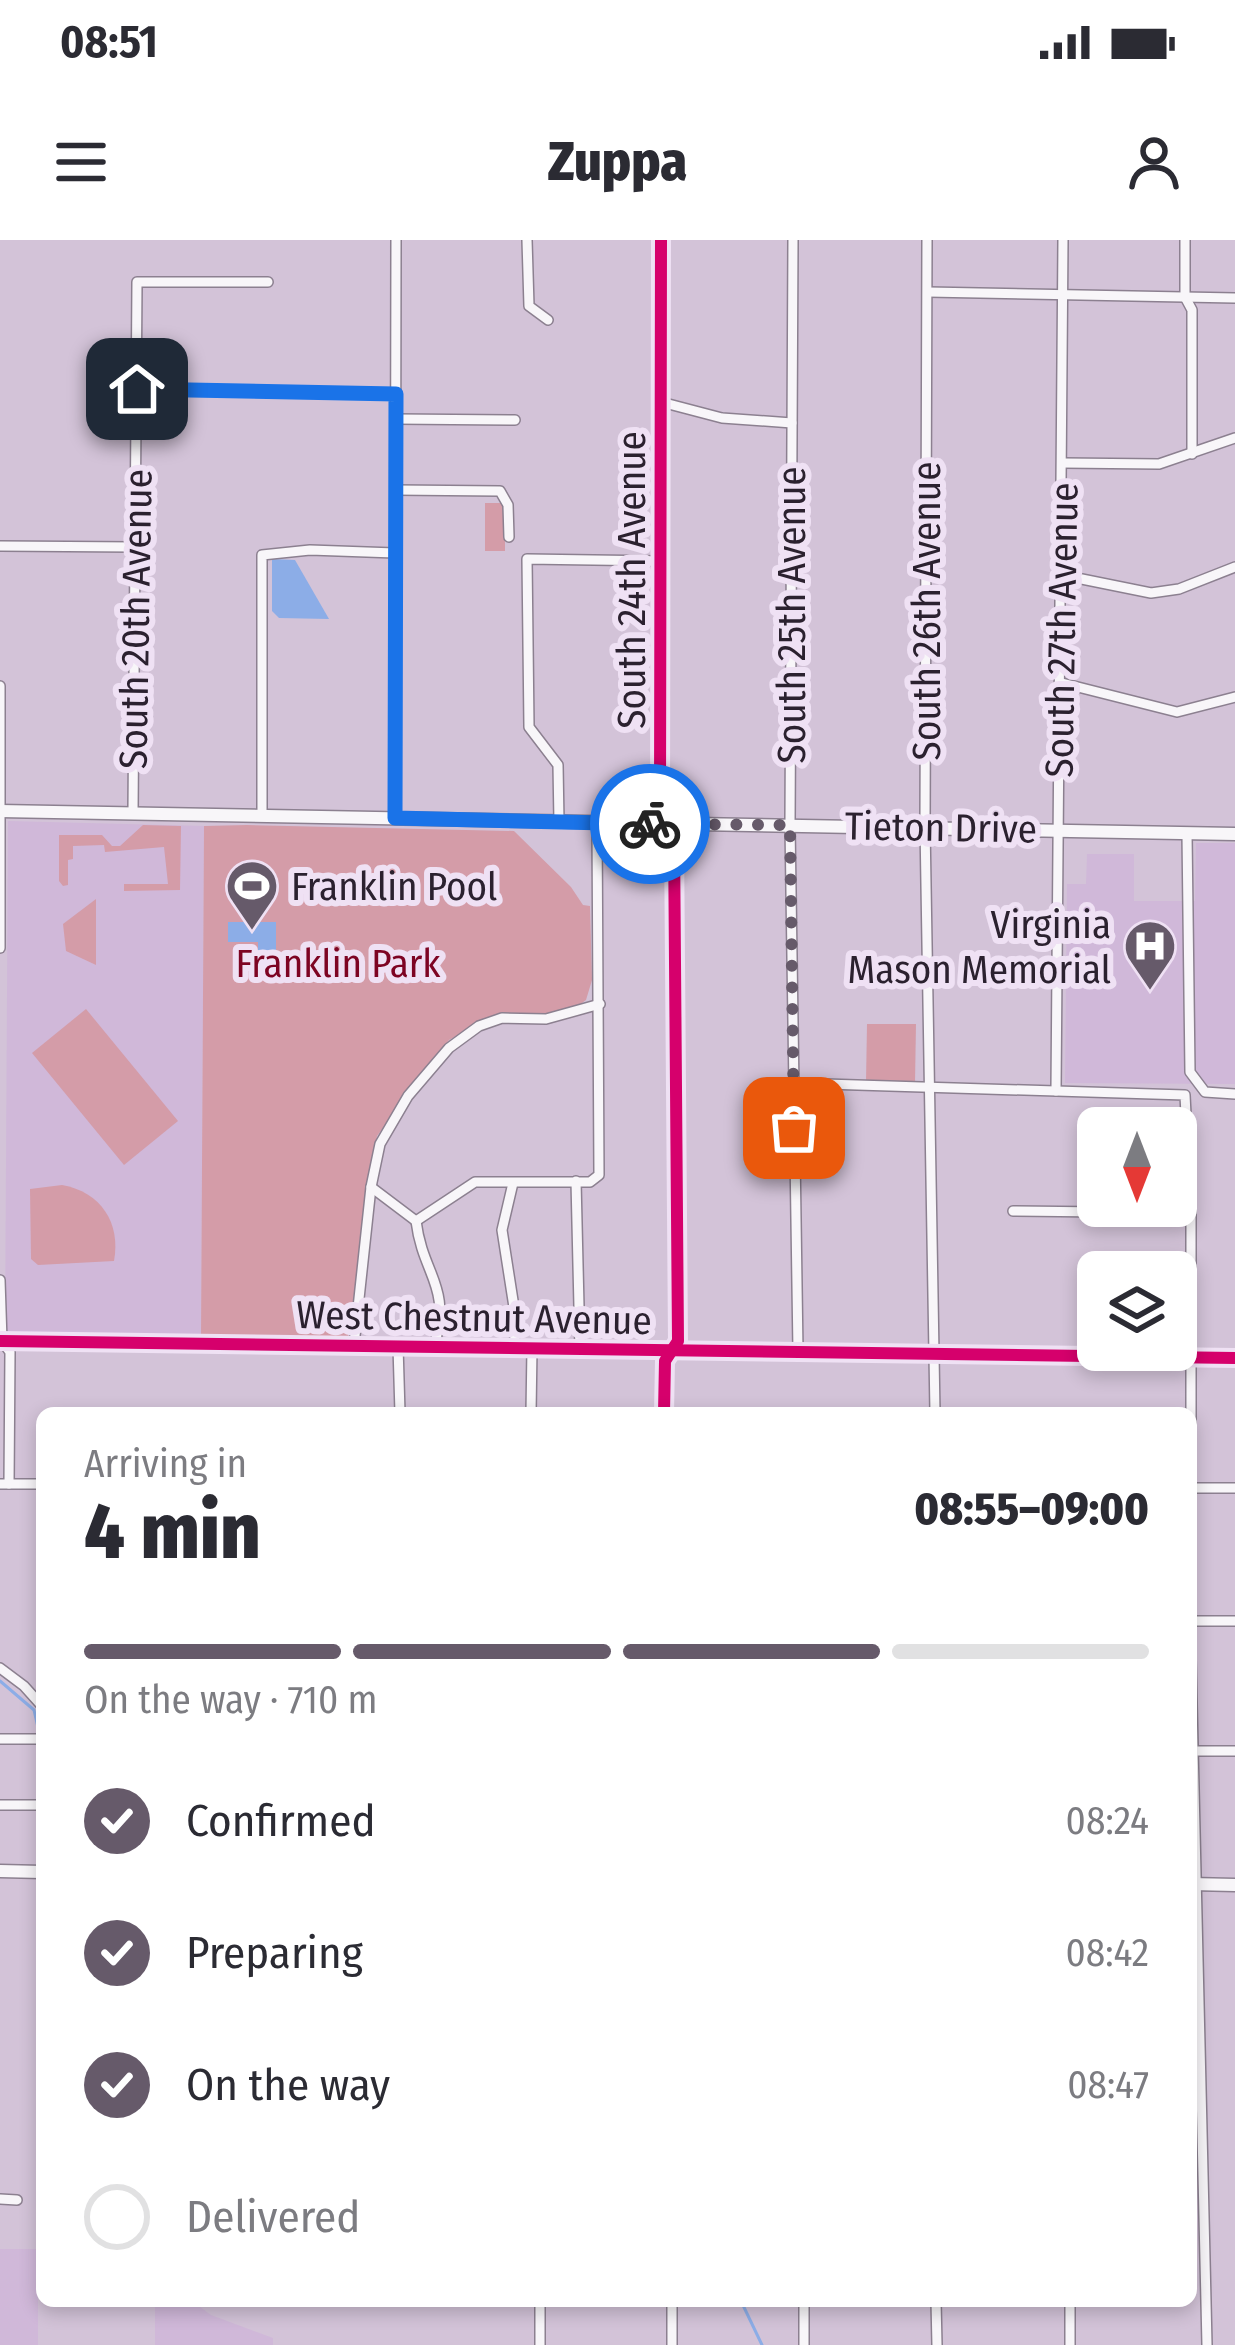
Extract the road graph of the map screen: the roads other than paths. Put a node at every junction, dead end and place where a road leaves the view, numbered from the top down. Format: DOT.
graph roads {
  1 [pos="396,240"];
  2 [pos="527,240"];
  3 [pos="661,240"];
  4 [pos="793,240"];
  5 [pos="927,240"];
  6 [pos="1063,240"];
  7 [pos="1185,240"];
  8 [pos="268,282"];
  9 [pos="928,292"];
  10 [pos="1063,295"];
  11 [pos="1185,297"];
  12 [pos="1235,298"];
  13 [pos="548,320"];
  14 [pos="137,389"];
  15 [pos="396,394"];
  16 [pos="661,402"];
  17 [pos="396,419"];
  18 [pos="515,420"];
  19 [pos="792,423"];
  20 [pos="1235,438"];
  21 [pos="1192,454"];
  22 [pos="1063,463"];
  23 [pos="394,490"];
  24 [pos="509,537"];
  25 [pos="0,546"];
  26 [pos="134,547"];
  27 [pos="394,553"];
  28 [pos="660,561"];
  29 [pos="1235,567"];
  30 [pos="1062,575"];
  31 [pos="1062,682"];
  32 [pos="0,686"];
  33 [pos="1235,697"];
  34 [pos="1,811"];
  35 [pos="133,813"];
  36 [pos="262,816"];
  37 [pos="395,818"];
  38 [pos="559,822"];
  39 [pos="597,823"];
  40 [pos="662,824"];
  41 [pos="790,825"];
  42 [pos="925,826"];
  43 [pos="1059,829"];
  44 [pos="1187,834"];
  45 [pos="1235,834"];
  46 [pos="0,948"];
  47 [pos="600,1004"];
  48 [pos="794,1083"];
  49 [pos="927,1087"];
  50 [pos="1056,1091"];
  51 [pos="1235,1094"];
  52 [pos="1186,1107"];
  53 [pos="577,1181"];
  54 [pos="513,1183"];
  55 [pos="371,1187"];
  56 [pos="1013,1211"];
  57 [pos="1077,1212"];
  58 [pos="416,1221"];
  59 [pos="0,1280"];
  60 [pos="1,1341"];
  61 [pos="354,1346"];
  62 [pos="398,1346"];
  63 [pos="434,1347"];
  64 [pos="515,1348"];
  65 [pos="532,1348"];
  66 [pos="580,1349"];
  67 [pos="669,1351"];
  68 [pos="798,1351"];
  69 [pos="935,1352"];
  70 [pos="1077,1355"];
  71 [pos="1197,1358"];
  72 [pos="1235,1358"];
  73 [pos="1192,1371"];
  74 [pos="400,1407"];
  75 [pos="531,1407"];
  76 [pos="664,1407"];
  77 [pos="934,1407"];
  78 [pos="1192,1407"];
  79 [pos="4,1484"];
  80 [pos="36,1484"];
  81 [pos="1197,1488"];
  82 [pos="1235,1489"];
  83 [pos="1197,1621"];
  84 [pos="1235,1622"];
  85 [pos="0,1668"];
  86 [pos="36,1699"];
  87 [pos="0,1739"];
  88 [pos="36,1739"];
  89 [pos="1197,1751"];
  90 [pos="1235,1751"];
  91 [pos="0,1805"];
  92 [pos="36,1805"];
  93 [pos="0,1871"];
  94 [pos="36,1872"];
  95 [pos="1197,1884"];
  96 [pos="1235,1885"];
  97 [pos="1197,1990"];
  98 [pos="0,2199"];
  99 [pos="17,2200"];
  100 [pos="540,2307"];
  101 [pos="671,2307"];
  102 [pos="804,2307"];
  103 [pos="936,2307"];
  104 [pos="1070,2307"];
  105 [pos="540,2345"];
  106 [pos="672,2345"];
  107 [pos="804,2345"];
  108 [pos="937,2345"];
  109 [pos="1070,2345"];
  110 [pos="1207,2345"];
  1 -- 15 [label="street"];
  2 -- 13 [label="street"];
  3 -- 16 [label="street, South 24th Avenue"];
  4 -- 19 [label="street, South 25th Avenue"];
  5 -- 9 [label="street, South 26th Avenue"];
  6 -- 10 [label="street, South 27th Avenue"];
  7 -- 11 [label="street"];
  8 -- 14 [label="street, South 20th Avenue"];
  9 -- 10 [label="street"];
  9 -- 42 [label="street, South 26th Avenue"];
  10 -- 11 [label="street"];
  10 -- 22 [label="street, South 27th Avenue"];
  11 -- 12 [label="street"];
  11 -- 21 [label="street"];
  14 -- 15 [label="street"];
  14 -- 26 [label="street, South 20th Avenue"];
  15 -- 17 [label="street"];
  16 -- 19 [label="street"];
  16 -- 28 [label="street, South 24th Avenue"];
  17 -- 18 [label="street"];
  17 -- 23 [label="street"];
  19 -- 41 [label="street, South 25th Avenue"];
  20 -- 21 [label="street"];
  21 -- 22 [label="street"];
  22 -- 30 [label="street, South 27th Avenue"];
  23 -- 24 [label="street"];
  23 -- 27 [label="street"];
  25 -- 26 [label="street"];
  26 -- 35 [label="street, South 20th Avenue"];
  27 -- 36 [label="street"];
  27 -- 37 [label="street"];
  28 -- 38 [label="street"];
  28 -- 40 [label="street, South 24th Avenue"];
  29 -- 30 [label="street"];
  30 -- 31 [label="street, South 27th Avenue"];
  31 -- 33 [label="street"];
  31 -- 43 [label="street, South 27th Avenue"];
  32 -- 34 [label="street"];
  34 -- 35 [label="main road, Tieton Drive"];
  34 -- 46 [label="street"];
  35 -- 36 [label="main road, Tieton Drive"];
  36 -- 37 [label="main road, Tieton Drive"];
  37 -- 38 [label="main road, Tieton Drive"];
  38 -- 39 [label="main road, Tieton Drive"];
  39 -- 40 [label="main road, Tieton Drive"];
  39 -- 47 [label="street"];
  40 -- 41 [label="main road, Tieton Drive"];
  40 -- 67 [label="street, South 24th Avenue"];
  41 -- 42 [label="main road, Tieton Drive"];
  41 -- 48 [label="street, South 25th Avenue"];
  42 -- 43 [label="main road, Tieton Drive"];
  42 -- 49 [label="street, South 26th Avenue"];
  43 -- 44 [label="main road, Tieton Drive"];
  43 -- 50 [label="street, South 27th Avenue"];
  44 -- 45 [label="main road, Tieton Drive"];
  44 -- 51 [label="street"];
  47 -- 53 [label="street"];
  47 -- 55 [label="street"];
  48 -- 49 [label="street"];
  48 -- 68 [label="street, South 25th Avenue"];
  49 -- 50 [label="street"];
  49 -- 69 [label="street, South 26th Avenue"];
  50 -- 52 [label="street"];
  53 -- 54 [label="street"];
  53 -- 66 [label="street"];
  54 -- 58 [label="street"];
  54 -- 64 [label="street"];
  55 -- 58 [label="street"];
  55 -- 61 [label="street"];
  56 -- 57 [label="street"];
  58 -- 63 [label="street"];
  59 -- 60 [label="street"];
  60 -- 61 [label="street, West Chestnut Avenue"];
  60 -- 79 [label="street"];
  61 -- 62 [label="street, West Chestnut Avenue"];
  62 -- 63 [label="street, West Chestnut Avenue"];
  62 -- 74 [label="street"];
  63 -- 64 [label="street, West Chestnut Avenue"];
  64 -- 65 [label="street, West Chestnut Avenue"];
  65 -- 66 [label="street, West Chestnut Avenue"];
  65 -- 75 [label="street"];
  66 -- 67 [label="street, West Chestnut Avenue"];
  67 -- 68 [label="street, West Chestnut Avenue"];
  67 -- 76 [label="street, South 24th Avenue"];
  68 -- 69 [label="street, West Chestnut Avenue"];
  69 -- 70 [label="street, West Chestnut Avenue"];
  69 -- 77 [label="street, South 26th Avenue"];
  71 -- 72 [label="street, West Chestnut Avenue"];
  73 -- 78 [label="street"];
  79 -- 80 [label="street"];
  81 -- 82 [label="street"];
  83 -- 84 [label="street"];
  85 -- 86 [label="street"];
  87 -- 88 [label="street"];
  89 -- 90 [label="street"];
  91 -- 92 [label="street"];
  93 -- 94 [label="main road"];
  95 -- 96 [label="main road"];
  97 -- 110 [label="street"];
  98 -- 99 [label="street"];
  100 -- 105 [label="street"];
  101 -- 106 [label="street"];
  102 -- 107 [label="street"];
  103 -- 108 [label="street"];
  104 -- 109 [label="street"];
}
